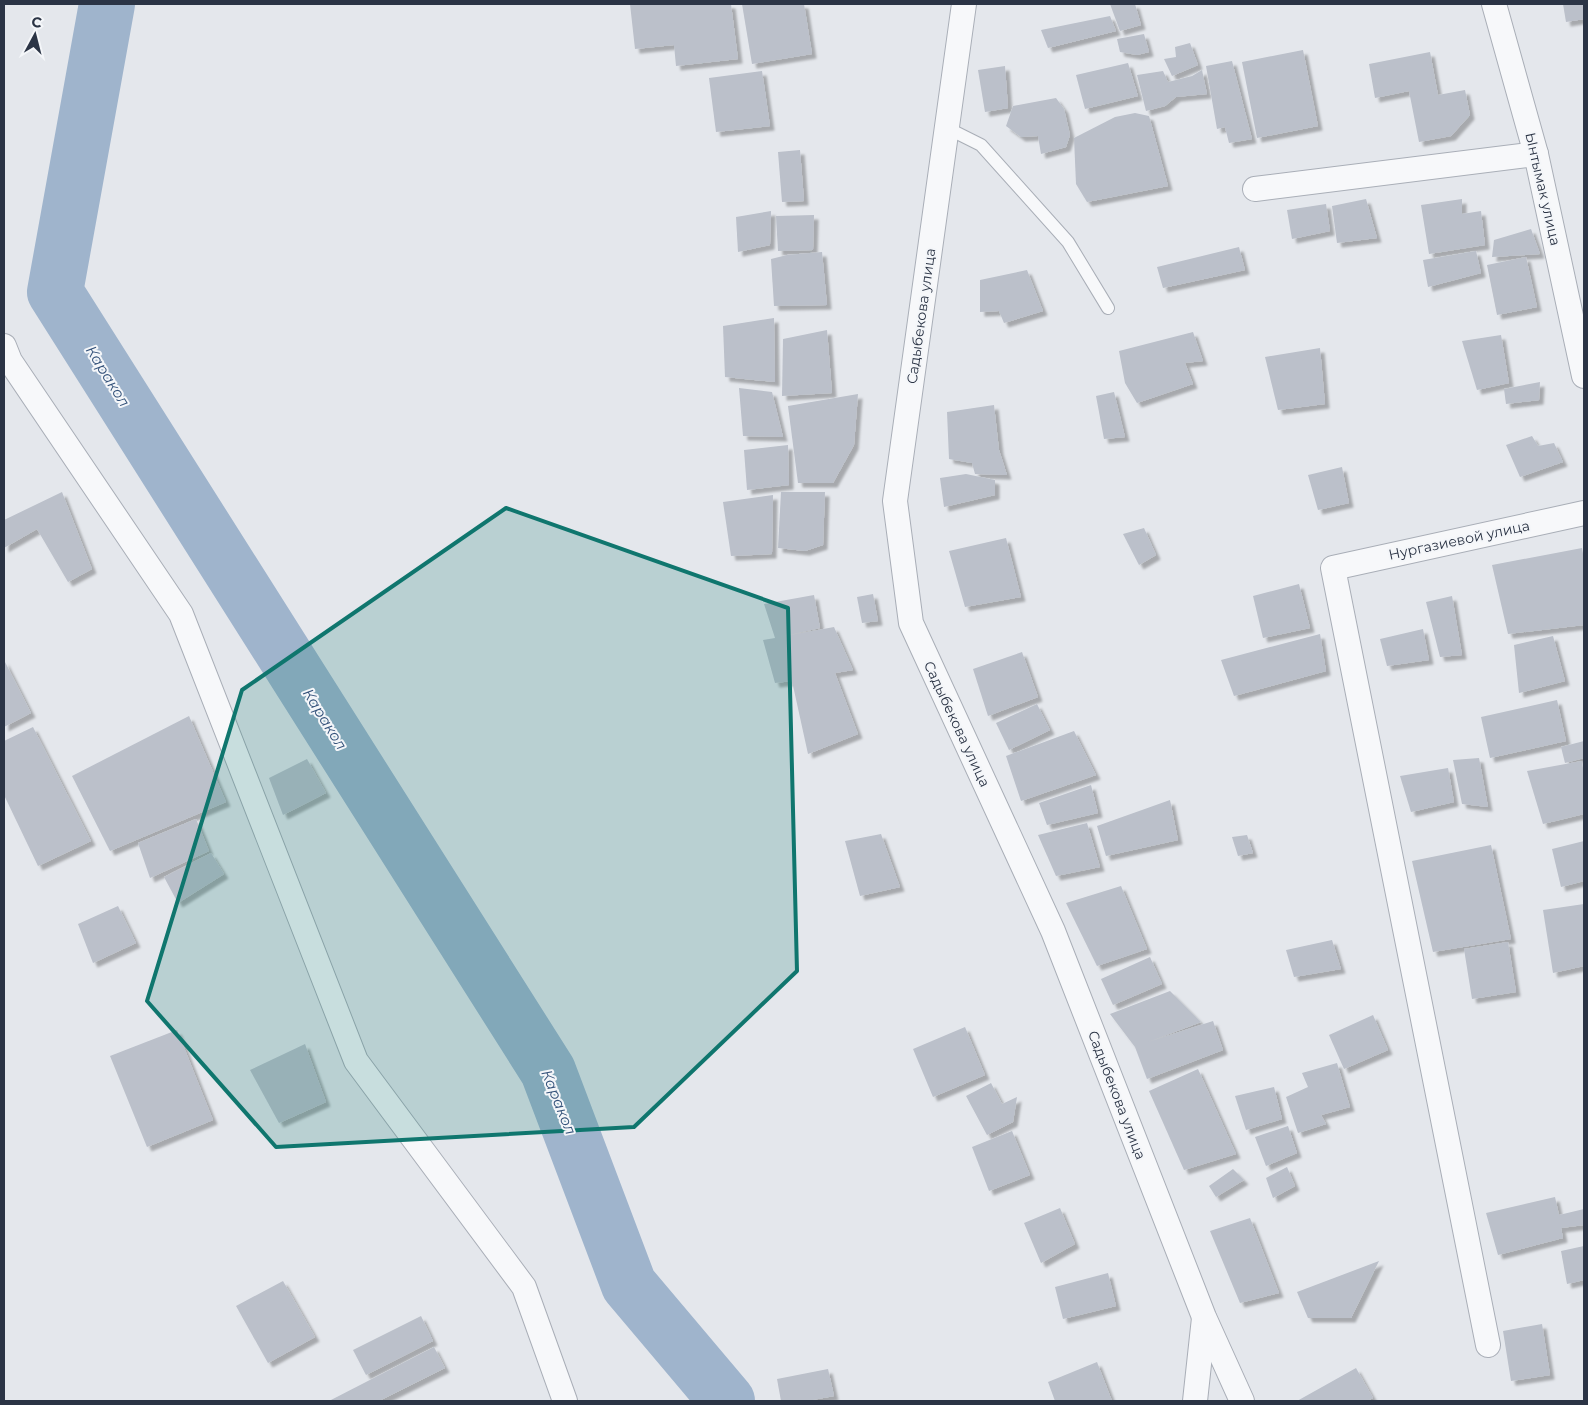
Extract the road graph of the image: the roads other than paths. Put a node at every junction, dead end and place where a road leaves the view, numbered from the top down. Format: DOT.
graph roads {
  1 [pos="964,4"];
  2 [pos="1494,4"];
  3 [pos="947,128"];
  4 [pos="1536,154"];
  5 [pos="1255,189"];
  6 [pos="1108,308"];
  7 [pos="4,346"];
  8 [pos="1584,376"];
  9 [pos="1584,513"];
  10 [pos="1204,1318"];
  11 [pos="1488,1344"];
  12 [pos="564,1401"];
  13 [pos="1195,1401"];
  14 [pos="1242,1401"];
  1 -- 3 [label="street, Садыбекова улица"];
  2 -- 4 [label="street, Ынтымак улица"];
  3 -- 6 [label="lane"];
  3 -- 10 [label="street, Садыбекова улица"];
  4 -- 5 [label="street"];
  4 -- 8 [label="street, Ынтымак улица"];
  7 -- 12 [label="street"];
  9 -- 11 [label="street, Нургазиевой улица"];
  10 -- 13 [label="street"];
  10 -- 14 [label="street, Садыбекова улица"];
}
